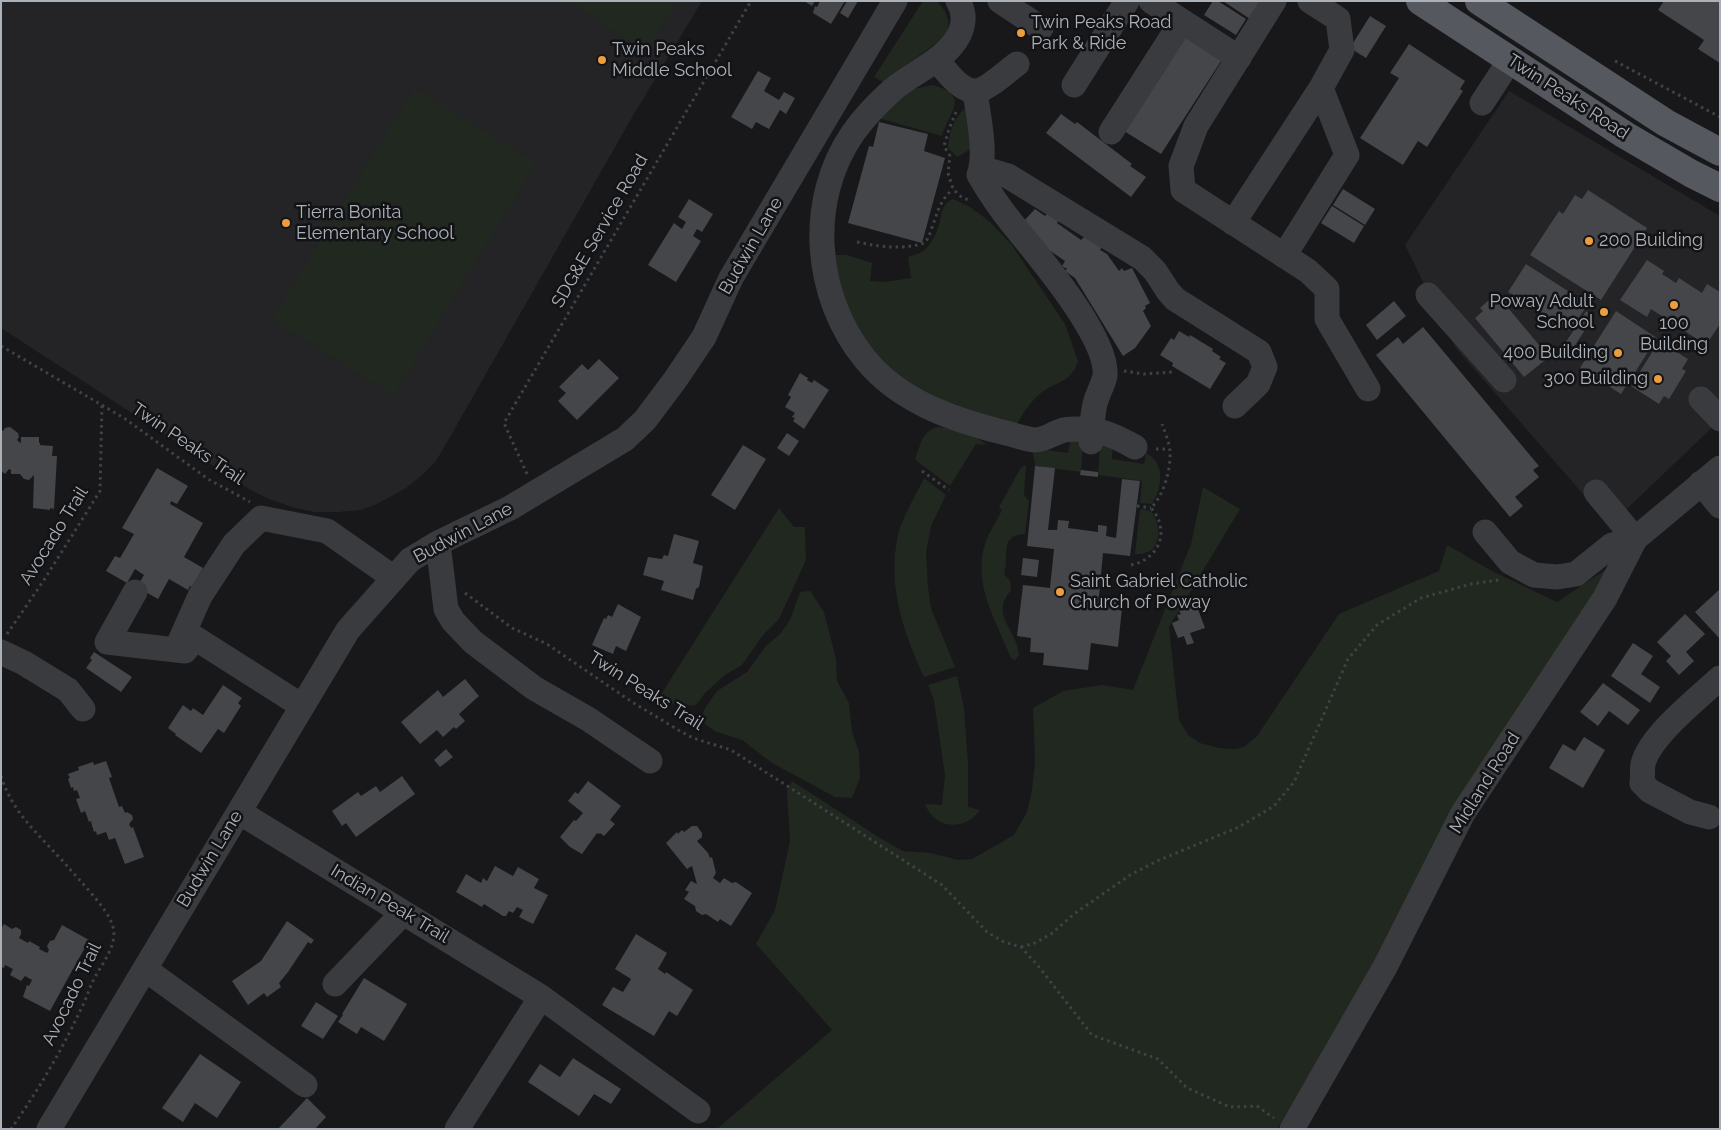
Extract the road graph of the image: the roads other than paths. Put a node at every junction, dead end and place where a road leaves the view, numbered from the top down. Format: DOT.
graph roads {
  1 [pos="896,1"];
  2 [pos="958,1"];
  3 [pos="1000,1"];
  4 [pos="1127,1"];
  5 [pos="1151,1"];
  6 [pos="1274,1"];
  7 [pos="1310,1"];
  8 [pos="1420,1"];
  9 [pos="1479,1"];
  10 [pos="1182,21"];
  11 [pos="1041,28"];
  12 [pos="1239,58"];
  13 [pos="937,59"];
  14 [pos="1510,60"];
  15 [pos="1017,64"];
  16 [pos="1074,85"];
  17 [pos="1321,88"];
  18 [pos="972,90"];
  19 [pos="1482,103"];
  20 [pos="1112,132"];
  21 [pos="1720,152"];
  22 [pos="980,172"];
  23 [pos="1720,188"];
  24 [pos="1233,223"];
  25 [pos="1284,256"];
  26 [pos="1428,295"];
  27 [pos="1504,380"];
  28 [pos="1368,389"];
  29 [pos="1701,399"];
  30 [pos="1235,406"];
  31 [pos="1720,419"];
  32 [pos="1092,436"];
  33 [pos="1135,447"];
  34 [pos="1720,468"];
  35 [pos="1700,483"];
  36 [pos="1596,492"];
  37 [pos="1720,506"];
  38 [pos="1485,532"];
  39 [pos="1636,539"];
  40 [pos="438,544"];
  41 [pos="394,578"];
  42 [pos="135,592"];
  43 [pos="4,643"];
  44 [pos="176,650"];
  45 [pos="1720,678"];
  46 [pos="302,706"];
  47 [pos="83,709"];
  48 [pos="650,761"];
  49 [pos="239,812"];
  50 [pos="1709,817"];
  51 [pos="403,913"];
  52 [pos="144,969"];
  53 [pos="335,984"];
  54 [pos="541,997"];
  55 [pos="305,1085"];
  56 [pos="698,1110"];
  57 [pos="1287,1126"];
  58 [pos="49,1129"];
  59 [pos="457,1129"];
  1 -- 40 [label="street, Budwin Lane"];
  2 -- 13 [label="street"];
  3 -- 11 [label="street"];
  4 -- 16 [label="street"];
  5 -- 10 [label="street"];
  6 -- 12 [label="street"];
  7 -- 17 [label="street"];
  8 -- 14 [label="main road, Twin Peaks Road"];
  9 -- 21 [label="main road, Twin Peaks Road"];
  10 -- 12 [label="street"];
  10 -- 20 [label="street"];
  12 -- 24 [label="street"];
  13 -- 18 [label="street"];
  13 -- 32 [label="street"];
  14 -- 19 [label="street"];
  14 -- 23 [label="main road, Twin Peaks Road"];
  15 -- 18 [label="street"];
  17 -- 24 [label="street"];
  17 -- 25 [label="street"];
  18 -- 22 [label="street"];
  22 -- 30 [label="street"];
  22 -- 32 [label="street"];
  24 -- 25 [label="street"];
  25 -- 28 [label="street"];
  26 -- 27 [label="street"];
  29 -- 31 [label="street"];
  32 -- 33 [label="street"];
  34 -- 35 [label="street, Midland Road"];
  35 -- 37 [label="street"];
  35 -- 39 [label="street, Midland Road"];
  36 -- 39 [label="street"];
  38 -- 39 [label="street"];
  39 -- 57 [label="street, Midland Road"];
  40 -- 41 [label="street, Budwin Lane"];
  40 -- 48 [label="street"];
  41 -- 44 [label="street"];
  41 -- 46 [label="street, Budwin Lane"];
  42 -- 44 [label="street"];
  43 -- 47 [label="street"];
  44 -- 46 [label="street"];
  45 -- 50 [label="street"];
  46 -- 49 [label="street, Budwin Lane"];
  49 -- 51 [label="street, Indian Peak Trail"];
  49 -- 52 [label="street, Budwin Lane"];
  51 -- 53 [label="street"];
  51 -- 54 [label="street, Indian Peak Trail"];
  52 -- 55 [label="street"];
  52 -- 58 [label="street, Budwin Lane"];
  54 -- 56 [label="street, Indian Peak Trail"];
  54 -- 59 [label="street"];
}
